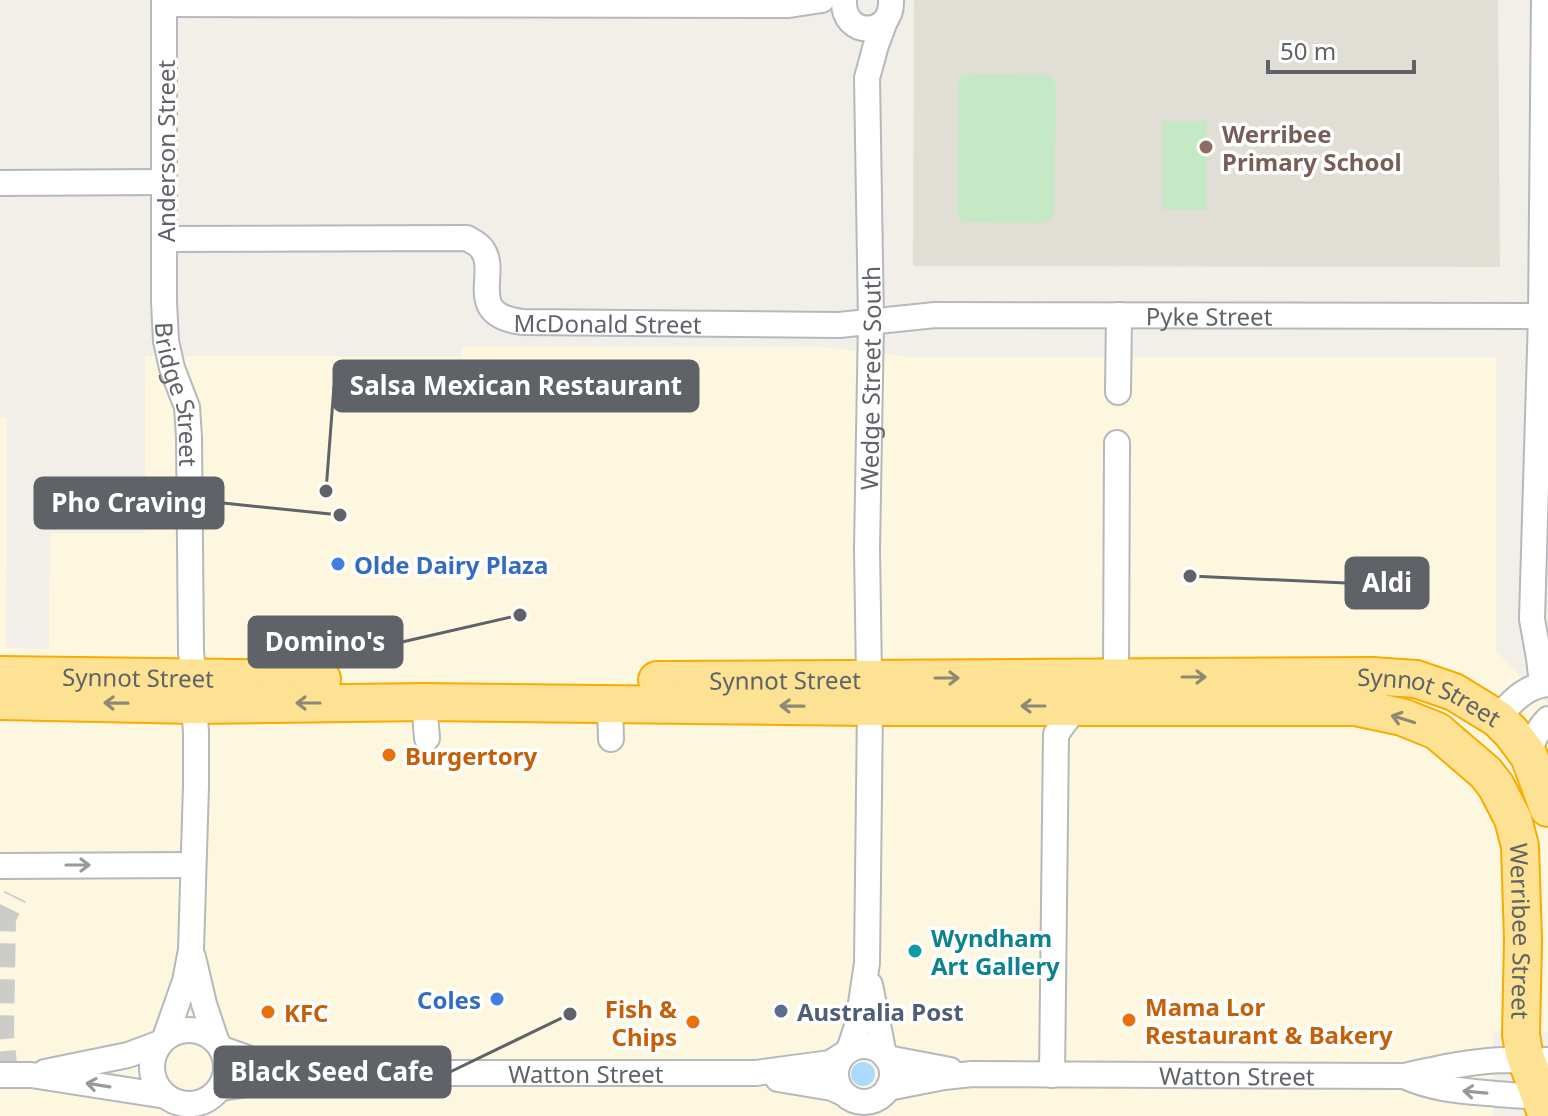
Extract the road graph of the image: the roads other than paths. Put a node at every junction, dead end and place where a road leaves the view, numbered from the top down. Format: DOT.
graph roads {
  1 [pos="822,0"];
  2 [pos="1544,0"];
  3 [pos="164,2"];
  4 [pos="789,5"];
  5 [pos="888,11"];
  6 [pos="848,14"];
  7 [pos="867,78"];
  8 [pos="164,182"];
  9 [pos="0,183"];
  10 [pos="165,239"];
  11 [pos="164,302"];
  12 [pos="1119,315"];
  13 [pos="1544,316"];
  14 [pos="871,321"];
  15 [pos="1118,392"];
  16 [pos="1117,443"];
  17 [pos="0,675"];
  18 [pos="1545,684"];
  19 [pos="194,691"];
  20 [pos="424,691"];
  21 [pos="870,692"];
  22 [pos="1119,692"];
  23 [pos="0,701"];
  24 [pos="1077,706"];
  25 [pos="1498,719"];
  26 [pos="1548,719"];
  27 [pos="427,738"];
  28 [pos="1529,756"];
  29 [pos="1469,758"];
  30 [pos="1496,786"];
  31 [pos="1548,808"];
  32 [pos="193,865"];
  33 [pos="0,866"];
  34 [pos="191,950"];
  35 [pos="867,963"];
  36 [pos="162,1040"];
  37 [pos="219,1044"];
  38 [pos="846,1053"];
  39 [pos="886,1057"];
  40 [pos="1538,1061"];
  41 [pos="319,1073"];
  42 [pos="756,1073"];
  43 [pos="972,1074"];
  44 [pos="0,1075"];
  45 [pos="31,1075"];
  46 [pos="1052,1075"];
  47 [pos="1404,1076"];
  48 [pos="888,1088"];
  49 [pos="843,1093"];
  50 [pos="215,1100"];
  51 [pos="1545,1102"];
  52 [pos="171,1104"];
  1 -- 4 [label="street"];
  2 -- 13 [label="street"];
  3 -- 4 [label="street"];
  3 -- 8 [label="street, Anderson Street"];
  4 -- 6 [label="street"];
  5 -- 6 [label="street"];
  5 -- 7 [label="street, Wedge Street South"];
  6 -- 7 [label="street, Wedge Street South"];
  7 -- 14 [label="street, Wedge Street South"];
  8 -- 9 [label="street"];
  8 -- 10 [label="street, Anderson Street"];
  10 -- 11 [label="street, Anderson Street"];
  10 -- 14 [label="street, McDonald Street"];
  11 -- 19 [label="street, Bridge Street"];
  12 -- 13 [label="street, Pyke Street"];
  12 -- 14 [label="street, Pyke Street"];
  12 -- 15 [label="street"];
  13 -- 18 [label="street"];
  14 -- 21 [label="street, Wedge Street South"];
  16 -- 22 [label="street"];
  17 -- 19 [label="highway, Synnot Street"];
  18 -- 25 [label="street, Synnot Street"];
  19 -- 20 [label="highway, Synnot Street"];
  19 -- 23 [label="highway, Synnot Street, one-way"];
  19 -- 32 [label="street, Bridge Street"];
  20 -- 21 [label="highway, Synnot Street"];
  20 -- 27 [label="street"];
  21 -- 22 [label="highway, Synnot Street, one-way"];
  24 -- 21 [label="highway, Synnot Street, one-way"];
  21 -- 35 [label="street, Wedge Street South"];
  22 -- 24 [label="highway, Synnot Street"];
  22 -- 25 [label="highway, Synnot Street, one-way"];
  29 -- 22 [label="highway, Synnot Street, one-way"];
  24 -- 46 [label="street"];
  25 -- 28 [label="highway"];
  25 -- 30 [label="highway"];
  26 -- 28 [label="street"];
  28 -- 31 [label="highway"];
  29 -- 30 [label="highway, Werribee Street"];
  30 -- 40 [label="highway, Werribee Street"];
  33 -- 32 [label="street, one-way"];
  32 -- 34 [label="street, Bridge Street"];
  34 -- 36 [label="street, Bridge Street"];
  34 -- 37 [label="street, Bridge Street"];
  35 -- 38 [label="street, Wedge Street South"];
  35 -- 39 [label="street, Wedge Street South"];
  36 -- 37 [label="street"];
  36 -- 45 [label="street"];
  36 -- 52 [label="street"];
  37 -- 41 [label="street, Watton Street"];
  37 -- 50 [label="street"];
  38 -- 39 [label="street"];
  38 -- 42 [label="street, Watton Street"];
  38 -- 49 [label="street"];
  39 -- 43 [label="street, Watton Street"];
  39 -- 48 [label="street"];
  40 -- 47 [label="street, Watton Street"];
  40 -- 51 [label="highway, Werribee Street"];
  41 -- 42 [label="street, Watton Street"];
  41 -- 50 [label="street, Watton Street"];
  42 -- 49 [label="street, Watton Street"];
  43 -- 46 [label="street, Watton Street"];
  43 -- 48 [label="street, Watton Street"];
  44 -- 45 [label="street"];
  52 -- 45 [label="street, one-way"];
  46 -- 47 [label="street, Watton Street"];
  51 -- 47 [label="street, Watton Street, one-way"];
  48 -- 49 [label="street"];
  50 -- 52 [label="street"];
}
